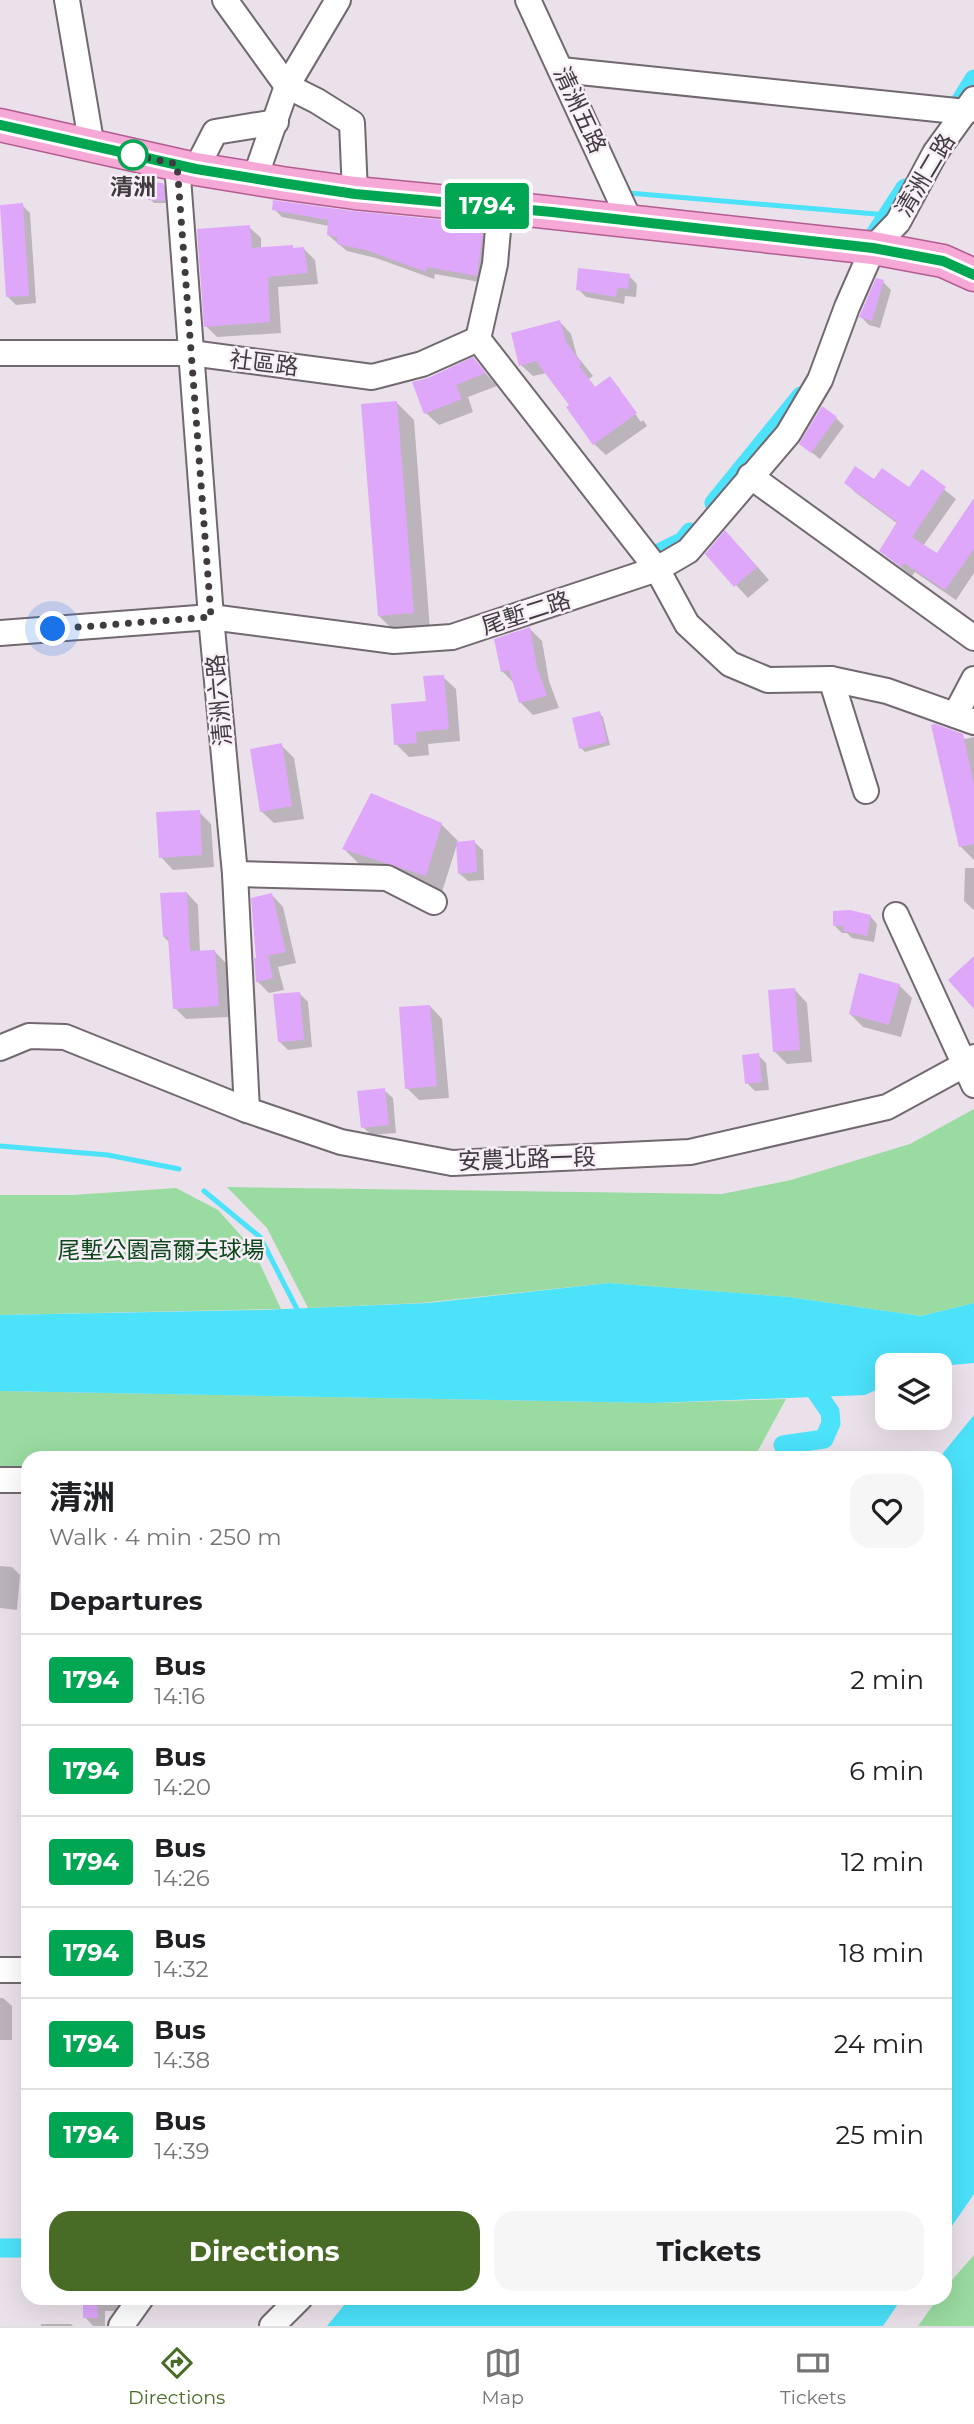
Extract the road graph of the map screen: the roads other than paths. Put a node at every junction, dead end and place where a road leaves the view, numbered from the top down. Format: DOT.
graph roads {
  1 [pos="67,0"];
  2 [pos="225,0"];
  3 [pos="338,0"];
  4 [pos="528,0"];
  5 [pos="561,69"];
  6 [pos="287,86"];
  7 [pos="970,106"];
  8 [pos="276,122"];
  9 [pos="0,125"];
  10 [pos="92,147"];
  11 [pos="186,167"];
  12 [pos="256,178"];
  13 [pos="355,194"];
  14 [pos="500,207"];
  15 [pos="630,221"];
  16 [pos="873,248"];
  17 [pos="974,275"];
  18 [pos="478,339"];
  19 [pos="0,353"];
  20 [pos="191,353"];
  21 [pos="750,476"];
  22 [pos="657,569"];
  23 [pos="211,617"];
  24 [pos="0,633"];
  25 [pos="974,638"];
  26 [pos="974,678"];
  27 [pos="831,679"];
  28 [pos="965,718"];
  29 [pos="866,791"];
  30 [pos="235,874"];
  31 [pos="433,902"];
  32 [pos="896,915"];
  33 [pos="0,1048"];
  34 [pos="971,1069"];
  35 [pos="247,1110"];
  36 [pos="0,1480"];
  37 [pos="21,1480"];
  38 [pos="0,1970"];
  39 [pos="21,1970"];
  40 [pos="136,2305"];
  41 [pos="293,2305"];
  42 [pos="121,2326"];
  43 [pos="272,2326"];
  1 -- 10 [label="street"];
  2 -- 6 [label="street"];
  3 -- 6 [label="street"];
  4 -- 5 [label="street, 清洲五路"];
  5 -- 7 [label="street"];
  5 -- 15 [label="street, 清洲五路"];
  6 -- 8 [label="street"];
  6 -- 13 [label="street"];
  7 -- 16 [label="street, 清洲二路"];
  8 -- 11 [label="street"];
  8 -- 12 [label="street"];
  9 -- 10 [label="main road"];
  10 -- 11 [label="main road"];
  11 -- 12 [label="main road"];
  11 -- 20 [label="street, 清洲六路"];
  12 -- 13 [label="main road"];
  13 -- 14 [label="main road"];
  14 -- 15 [label="main road"];
  14 -- 18 [label="street"];
  15 -- 16 [label="main road"];
  16 -- 17 [label="main road"];
  16 -- 21 [label="street, 尾塹二路"];
  18 -- 20 [label="street, 社區路"];
  18 -- 22 [label="street"];
  19 -- 20 [label="street, 社區路"];
  20 -- 23 [label="street, 清洲六路"];
  21 -- 22 [label="street, 尾塹二路"];
  21 -- 25 [label="street"];
  22 -- 23 [label="street, 尾塹二路"];
  22 -- 27 [label="street"];
  23 -- 24 [label="street, 尾塹二路"];
  23 -- 30 [label="street, 清洲六路"];
  26 -- 28 [label="street"];
  27 -- 28 [label="street"];
  27 -- 29 [label="street"];
  30 -- 31 [label="street"];
  30 -- 35 [label="street, 清洲六路"];
  32 -- 34 [label="street"];
  33 -- 35 [label="street, 安農北路一段"];
  34 -- 35 [label="street, 安農北路一段"];
  36 -- 37 [label="street"];
  38 -- 39 [label="street"];
  40 -- 42 [label="street"];
  41 -- 43 [label="street"];
}
